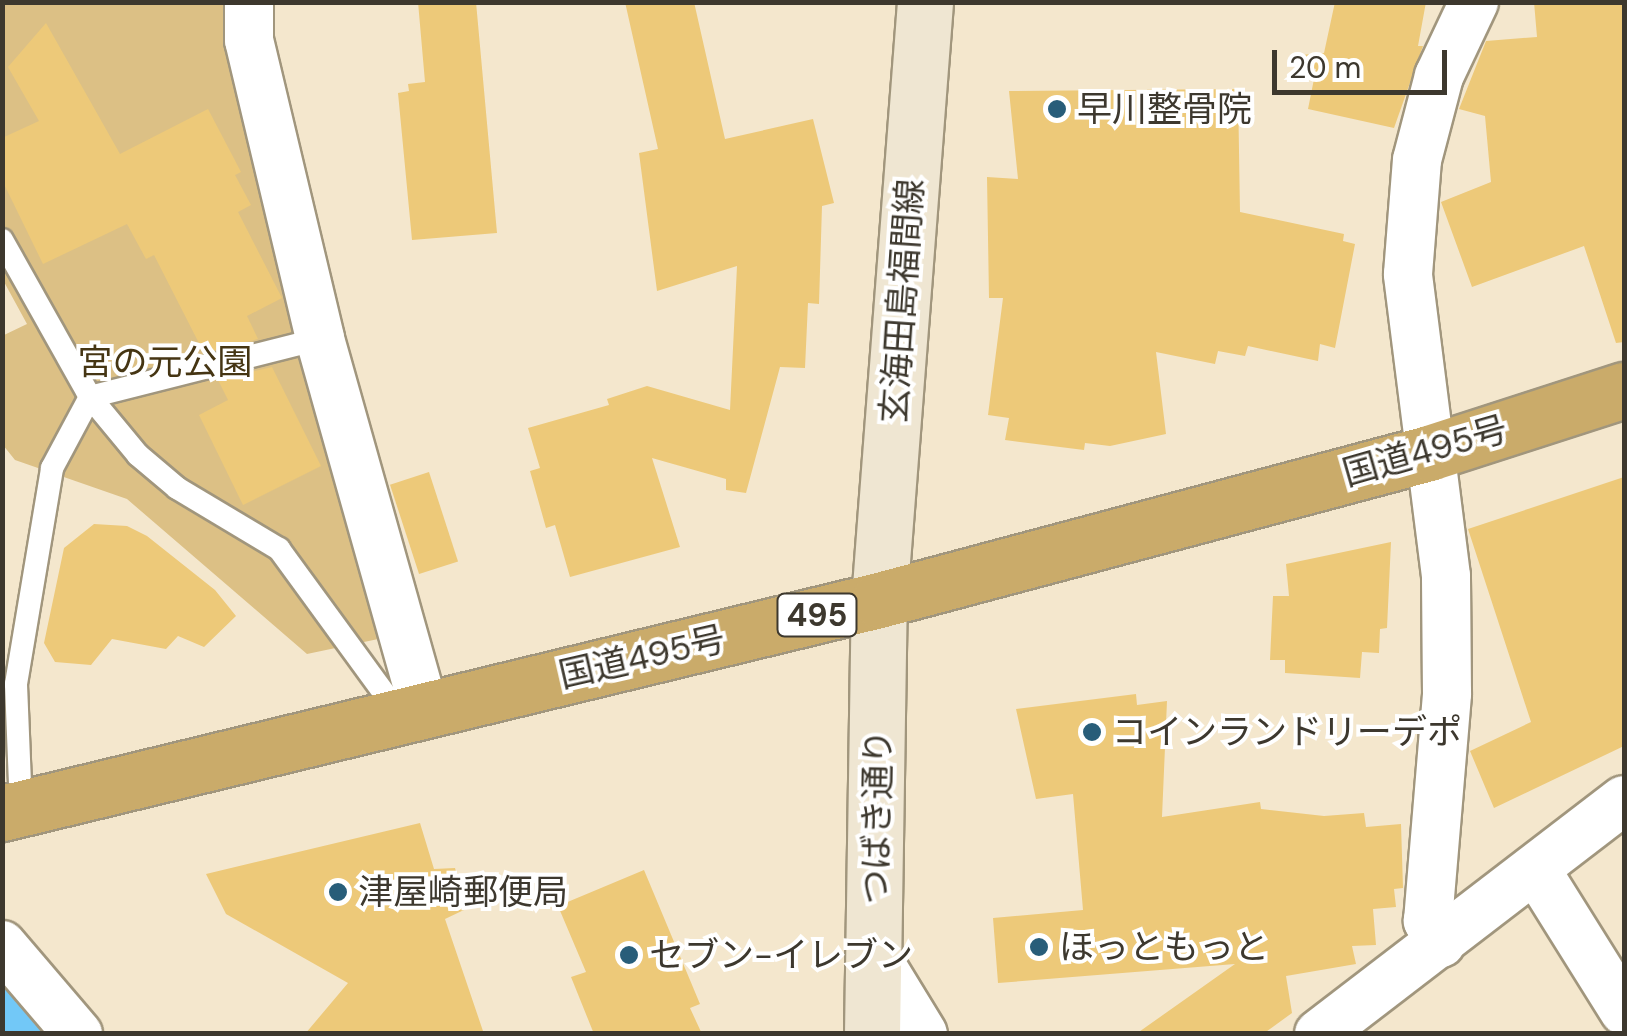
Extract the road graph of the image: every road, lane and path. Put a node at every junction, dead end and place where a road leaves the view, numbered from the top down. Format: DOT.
graph roads {
  1 [pos="248,2"];
  2 [pos="925,2"];
  3 [pos="1474,2"];
  4 [pos="2,240"];
  5 [pos="320,338"];
  6 [pos="1624,390"];
  7 [pos="90,398"];
  8 [pos="1429,453"];
  9 [pos="879,600"];
  10 [pos="412,712"];
  11 [pos="1624,800"];
  12 [pos="12,811"];
  13 [pos="1536,870"];
  14 [pos="1441,943"];
  15 [pos="2,946"];
  16 [pos="876,957"];
  17 [pos="1624,1011"];
  18 [pos="78,1034"];
  19 [pos="872,1034"];
  20 [pos="923,1034"];
  21 [pos="1319,1034"];
  1 -- 5 [label="street"];
  2 -- 9 [label="main road, 玄海田島福間線"];
  3 -- 8 [label="street"];
  4 -- 7 [label="lane"];
  5 -- 7 [label="lane"];
  5 -- 10 [label="street"];
  6 -- 8 [label="highway, 国道495号 / 495"];
  7 -- 10 [label="lane"];
  7 -- 12 [label="lane"];
  8 -- 9 [label="highway, 国道495号 / 495"];
  8 -- 14 [label="street"];
  9 -- 10 [label="highway, 国道495号 / 495"];
  9 -- 16 [label="main road, つばき通り"];
  10 -- 12 [label="highway, 国道495号 / 495"];
  11 -- 13 [label="street"];
  13 -- 14 [label="street"];
  13 -- 17 [label="street"];
  14 -- 21 [label="street"];
  15 -- 18 [label="street"];
  16 -- 19 [label="main road, つばき通り"];
  16 -- 20 [label="street"];
}
